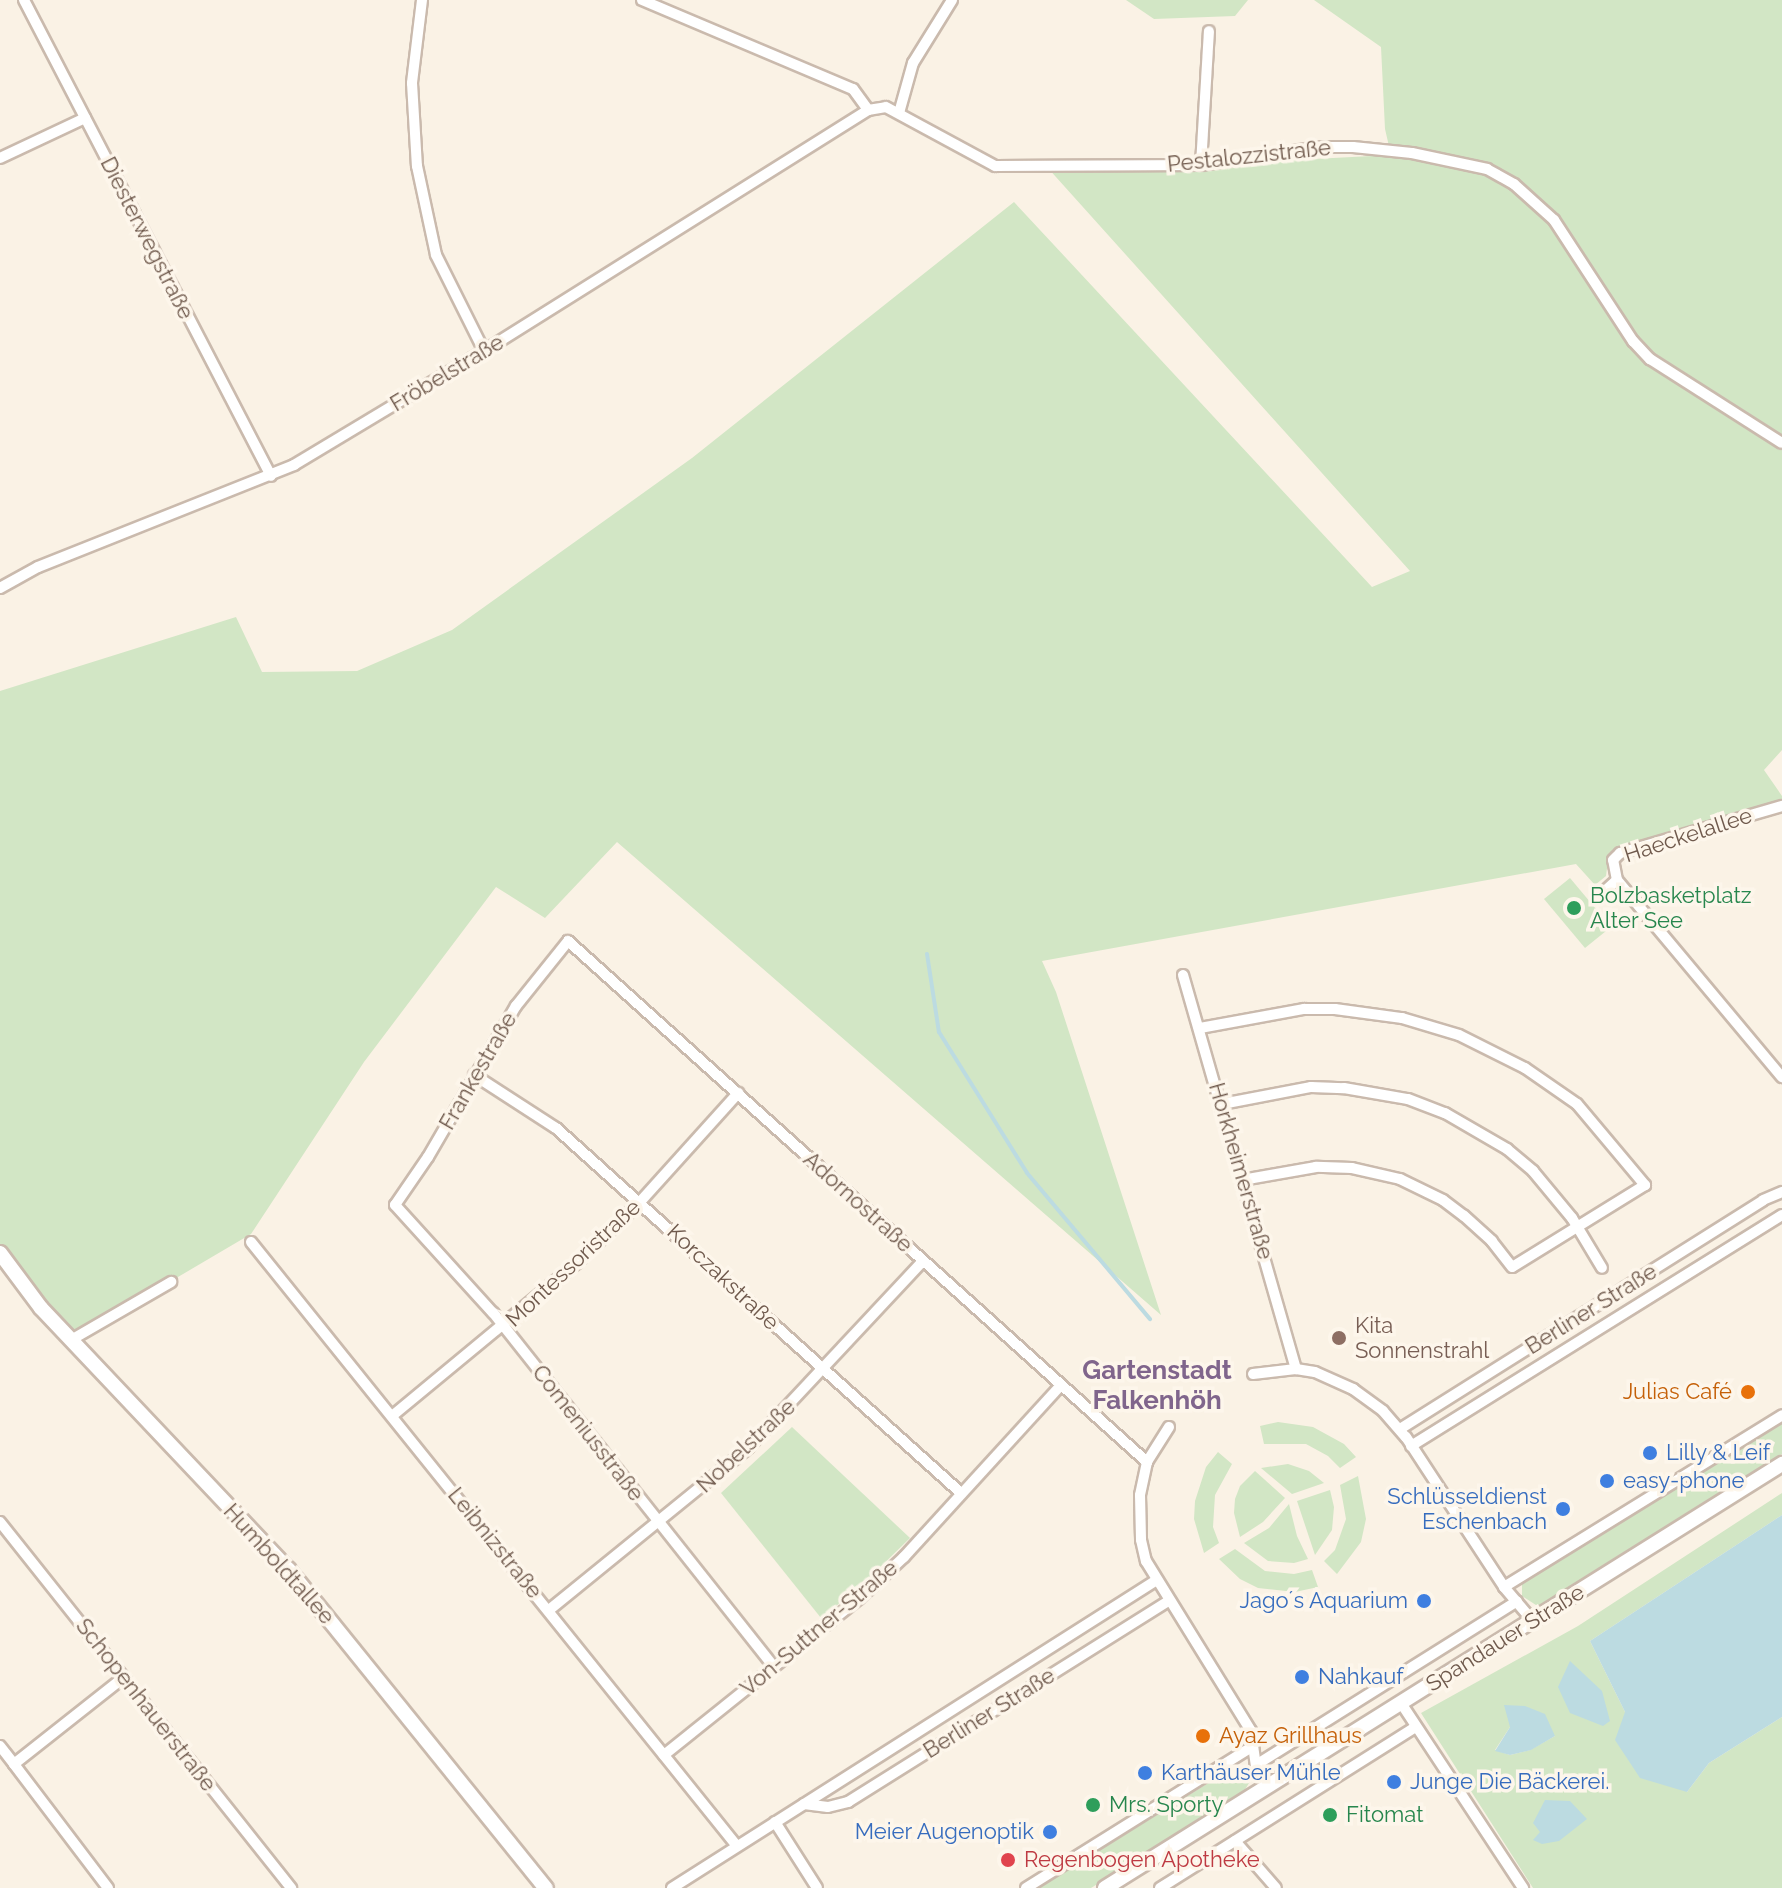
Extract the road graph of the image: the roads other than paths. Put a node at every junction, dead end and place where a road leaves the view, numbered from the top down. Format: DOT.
graph roads {
  1 [pos="24,0"];
  2 [pos="422,0"];
  3 [pos="642,0"];
  4 [pos="952,0"];
  5 [pos="1209,31"];
  6 [pos="868,110"];
  7 [pos="899,113"];
  8 [pos="85,118"];
  9 [pos="0,158"];
  10 [pos="1201,165"];
  11 [pos="484,351"];
  12 [pos="1782,443"];
  13 [pos="271,476"];
  14 [pos="0,588"];
  15 [pos="1782,806"];
  16 [pos="1617,880"];
  17 [pos="1607,889"];
  18 [pos="568,941"];
  19 [pos="1183,975"];
  20 [pos="1200,1028"];
  21 [pos="474,1075"];
  22 [pos="1782,1077"];
  23 [pos="738,1093"];
  24 [pos="1222,1104"];
  25 [pos="1242,1180"];
  26 [pos="1782,1192"];
  27 [pos="640,1202"];
  28 [pos="395,1205"];
  29 [pos="1782,1215"];
  30 [pos="1576,1228"];
  31 [pos="251,1242"];
  32 [pos="0,1253"];
  33 [pos="923,1261"];
  34 [pos="1602,1268"];
  35 [pos="171,1282"];
  36 [pos="504,1327"];
  37 [pos="71,1340"];
  38 [pos="824,1369"];
  39 [pos="1296,1369"];
  40 [pos="1253,1374"];
  41 [pos="1061,1385"];
  42 [pos="1782,1415"];
  43 [pos="392,1416"];
  44 [pos="1169,1427"];
  45 [pos="1400,1429"];
  46 [pos="1411,1446"];
  47 [pos="1147,1462"];
  48 [pos="1782,1464"];
  49 [pos="961,1493"];
  50 [pos="0,1522"];
  51 [pos="659,1524"];
  52 [pos="1155,1581"];
  53 [pos="1504,1587"];
  54 [pos="1168,1601"];
  55 [pos="1517,1601"];
  56 [pos="549,1610"];
  57 [pos="1532,1620"];
  58 [pos="774,1667"];
  59 [pos="124,1677"];
  60 [pos="1401,1703"];
  61 [pos="1416,1727"];
  62 [pos="0,1746"];
  63 [pos="1253,1746"];
  64 [pos="664,1755"];
  65 [pos="14,1764"];
  66 [pos="1256,1765"];
  67 [pos="1267,1787"];
  68 [pos="804,1804"];
  69 [pos="775,1822"];
  70 [pos="1235,1841"];
  71 [pos="737,1846"];
  72 [pos="108,1888"];
  73 [pos="291,1888"];
  74 [pos="546,1888"];
  75 [pos="672,1888"];
  76 [pos="817,1888"];
  77 [pos="1026,1888"];
  78 [pos="1105,1888"];
  79 [pos="1160,1888"];
  80 [pos="1276,1888"];
  81 [pos="1523,1888"];
  1 -- 8 [label="street, Diesterwegstraße"];
  2 -- 11 [label="street"];
  3 -- 6 [label="street"];
  4 -- 7 [label="street"];
  5 -- 10 [label="street"];
  6 -- 7 [label="street, Pestalozzistraße"];
  6 -- 11 [label="street, Fröbelstraße"];
  7 -- 10 [label="street, Pestalozzistraße"];
  8 -- 9 [label="street"];
  8 -- 13 [label="street, Diesterwegstraße"];
  10 -- 12 [label="street, Pestalozzistraße"];
  11 -- 13 [label="street, Fröbelstraße"];
  13 -- 14 [label="street, Fröbelstraße"];
  15 -- 16 [label="street, Haeckelallee"];
  16 -- 17 [label="street"];
  16 -- 22 [label="street"];
  18 -- 21 [label="street, Frankestraße"];
  18 -- 23 [label="street, Adornostraße"];
  19 -- 20 [label="street, Horkheimerstraße"];
  20 -- 24 [label="street, Horkheimerstraße"];
  20 -- 30 [label="street"];
  21 -- 27 [label="street, Korczakstraße"];
  21 -- 28 [label="street, Frankestraße"];
  23 -- 27 [label="street, Montessoristraße"];
  23 -- 33 [label="street, Adornostraße"];
  24 -- 25 [label="street, Horkheimerstraße"];
  24 -- 30 [label="street"];
  25 -- 30 [label="street"];
  25 -- 39 [label="street, Horkheimerstraße"];
  26 -- 45 [label="street, Berliner Straße"];
  27 -- 36 [label="street, Montessoristraße"];
  27 -- 38 [label="street, Korczakstraße"];
  28 -- 36 [label="street, Comeniusstraße"];
  29 -- 46 [label="street, Berliner Straße"];
  30 -- 34 [label="street"];
  31 -- 43 [label="street, Leibnizstraße"];
  32 -- 37 [label="street, Humboldtallee"];
  33 -- 38 [label="street, Nobelstraße"];
  33 -- 41 [label="street, Adornostraße"];
  35 -- 37 [label="street"];
  36 -- 43 [label="street, Montessoristraße"];
  36 -- 51 [label="street, Comeniusstraße"];
  37 -- 74 [label="street, Humboldtallee"];
  38 -- 49 [label="street, Korczakstraße"];
  38 -- 51 [label="street, Nobelstraße"];
  39 -- 40 [label="street"];
  39 -- 45 [label="street"];
  41 -- 47 [label="street, Adornostraße"];
  41 -- 49 [label="street, Von-Suttner-Straße"];
  42 -- 53 [label="street, Spandauer Straße"];
  43 -- 56 [label="street, Leibnizstraße"];
  44 -- 47 [label="street"];
  45 -- 46 [label="street"];
  46 -- 53 [label="street"];
  47 -- 52 [label="street"];
  48 -- 57 [label="street, Spandauer Straße"];
  49 -- 58 [label="street, Von-Suttner-Straße"];
  50 -- 59 [label="street, Schopenhauerstraße"];
  51 -- 56 [label="street, Nobelstraße"];
  51 -- 58 [label="street, Comeniusstraße"];
  52 -- 54 [label="street"];
  52 -- 68 [label="street, Berliner Straße"];
  53 -- 55 [label="street"];
  54 -- 63 [label="street"];
  54 -- 68 [label="street, Berliner Straße"];
  55 -- 57 [label="street"];
  55 -- 66 [label="street, Spandauer Straße"];
  56 -- 64 [label="street, Leibnizstraße"];
  57 -- 60 [label="street, Spandauer Straße"];
  58 -- 64 [label="street, Von-Suttner-Straße"];
  59 -- 65 [label="street"];
  59 -- 73 [label="street, Schopenhauerstraße"];
  60 -- 61 [label="street"];
  60 -- 67 [label="street, Spandauer Straße"];
  61 -- 70 [label="street"];
  61 -- 81 [label="street"];
  62 -- 65 [label="street"];
  63 -- 66 [label="street"];
  63 -- 77 [label="street"];
  64 -- 71 [label="street, Leibnizstraße"];
  65 -- 72 [label="street"];
  66 -- 67 [label="street"];
  67 -- 78 [label="street, Spandauer Straße"];
  68 -- 69 [label="street, Berliner Straße"];
  69 -- 71 [label="street, Berliner Straße"];
  69 -- 76 [label="street"];
  70 -- 79 [label="street"];
  70 -- 80 [label="street"];
  71 -- 75 [label="street, Berliner Straße"];
}
